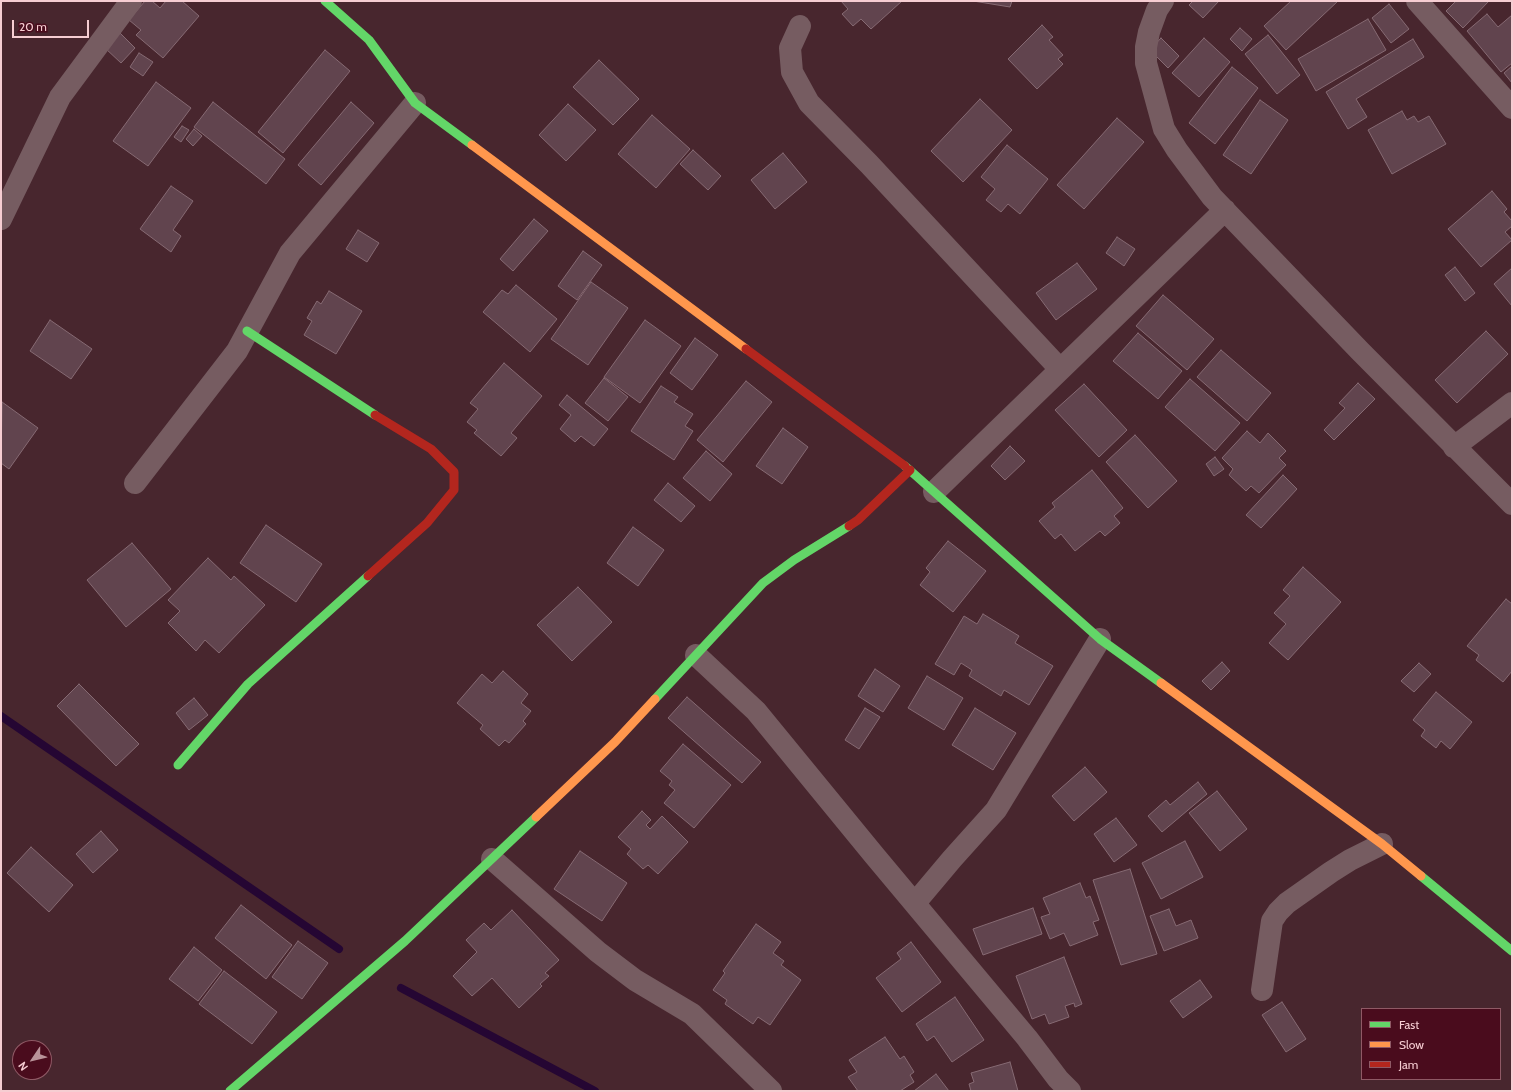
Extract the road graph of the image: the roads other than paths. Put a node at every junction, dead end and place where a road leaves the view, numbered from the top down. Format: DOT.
graph roads {
  1 [pos="131,1"];
  2 [pos="325,1"];
  3 [pos="1163,1"];
  4 [pos="1417,1"];
  5 [pos="800,26"];
  6 [pos="415,103"];
  7 [pos="1512,108"];
  8 [pos="1225,210"];
  9 [pos="1,219"];
  10 [pos="247,331"];
  11 [pos="1060,369"];
  12 [pos="1512,403"];
  13 [pos="1454,447"];
  14 [pos="910,470"];
  15 [pos="135,483"];
  16 [pos="934,492"];
  17 [pos="1512,504"];
  18 [pos="1100,639"];
  19 [pos="696,655"];
  20 [pos="178,765"];
  21 [pos="1382,844"];
  22 [pos="492,859"];
  23 [pos="915,903"];
  24 [pos="1512,951"];
  25 [pos="1262,990"];
  26 [pos="230,1091"];
  27 [pos="771,1091"];
  28 [pos="1070,1091"];
  1 -- 9 [label="street"];
  2 -- 6 [label="street"];
  3 -- 8 [label="street"];
  4 -- 7 [label="street"];
  5 -- 11 [label="street"];
  6 -- 10 [label="street"];
  6 -- 14 [label="street"];
  8 -- 11 [label="street"];
  8 -- 13 [label="street"];
  10 -- 15 [label="street"];
  10 -- 20 [label="street"];
  11 -- 16 [label="street"];
  12 -- 13 [label="street"];
  13 -- 17 [label="street"];
  14 -- 16 [label="street"];
  14 -- 19 [label="street"];
  16 -- 18 [label="street"];
  18 -- 21 [label="street"];
  18 -- 23 [label="street"];
  19 -- 22 [label="street"];
  19 -- 23 [label="street"];
  21 -- 24 [label="street"];
  21 -- 25 [label="street"];
  22 -- 26 [label="street"];
  22 -- 27 [label="street"];
  23 -- 28 [label="street"];
}
